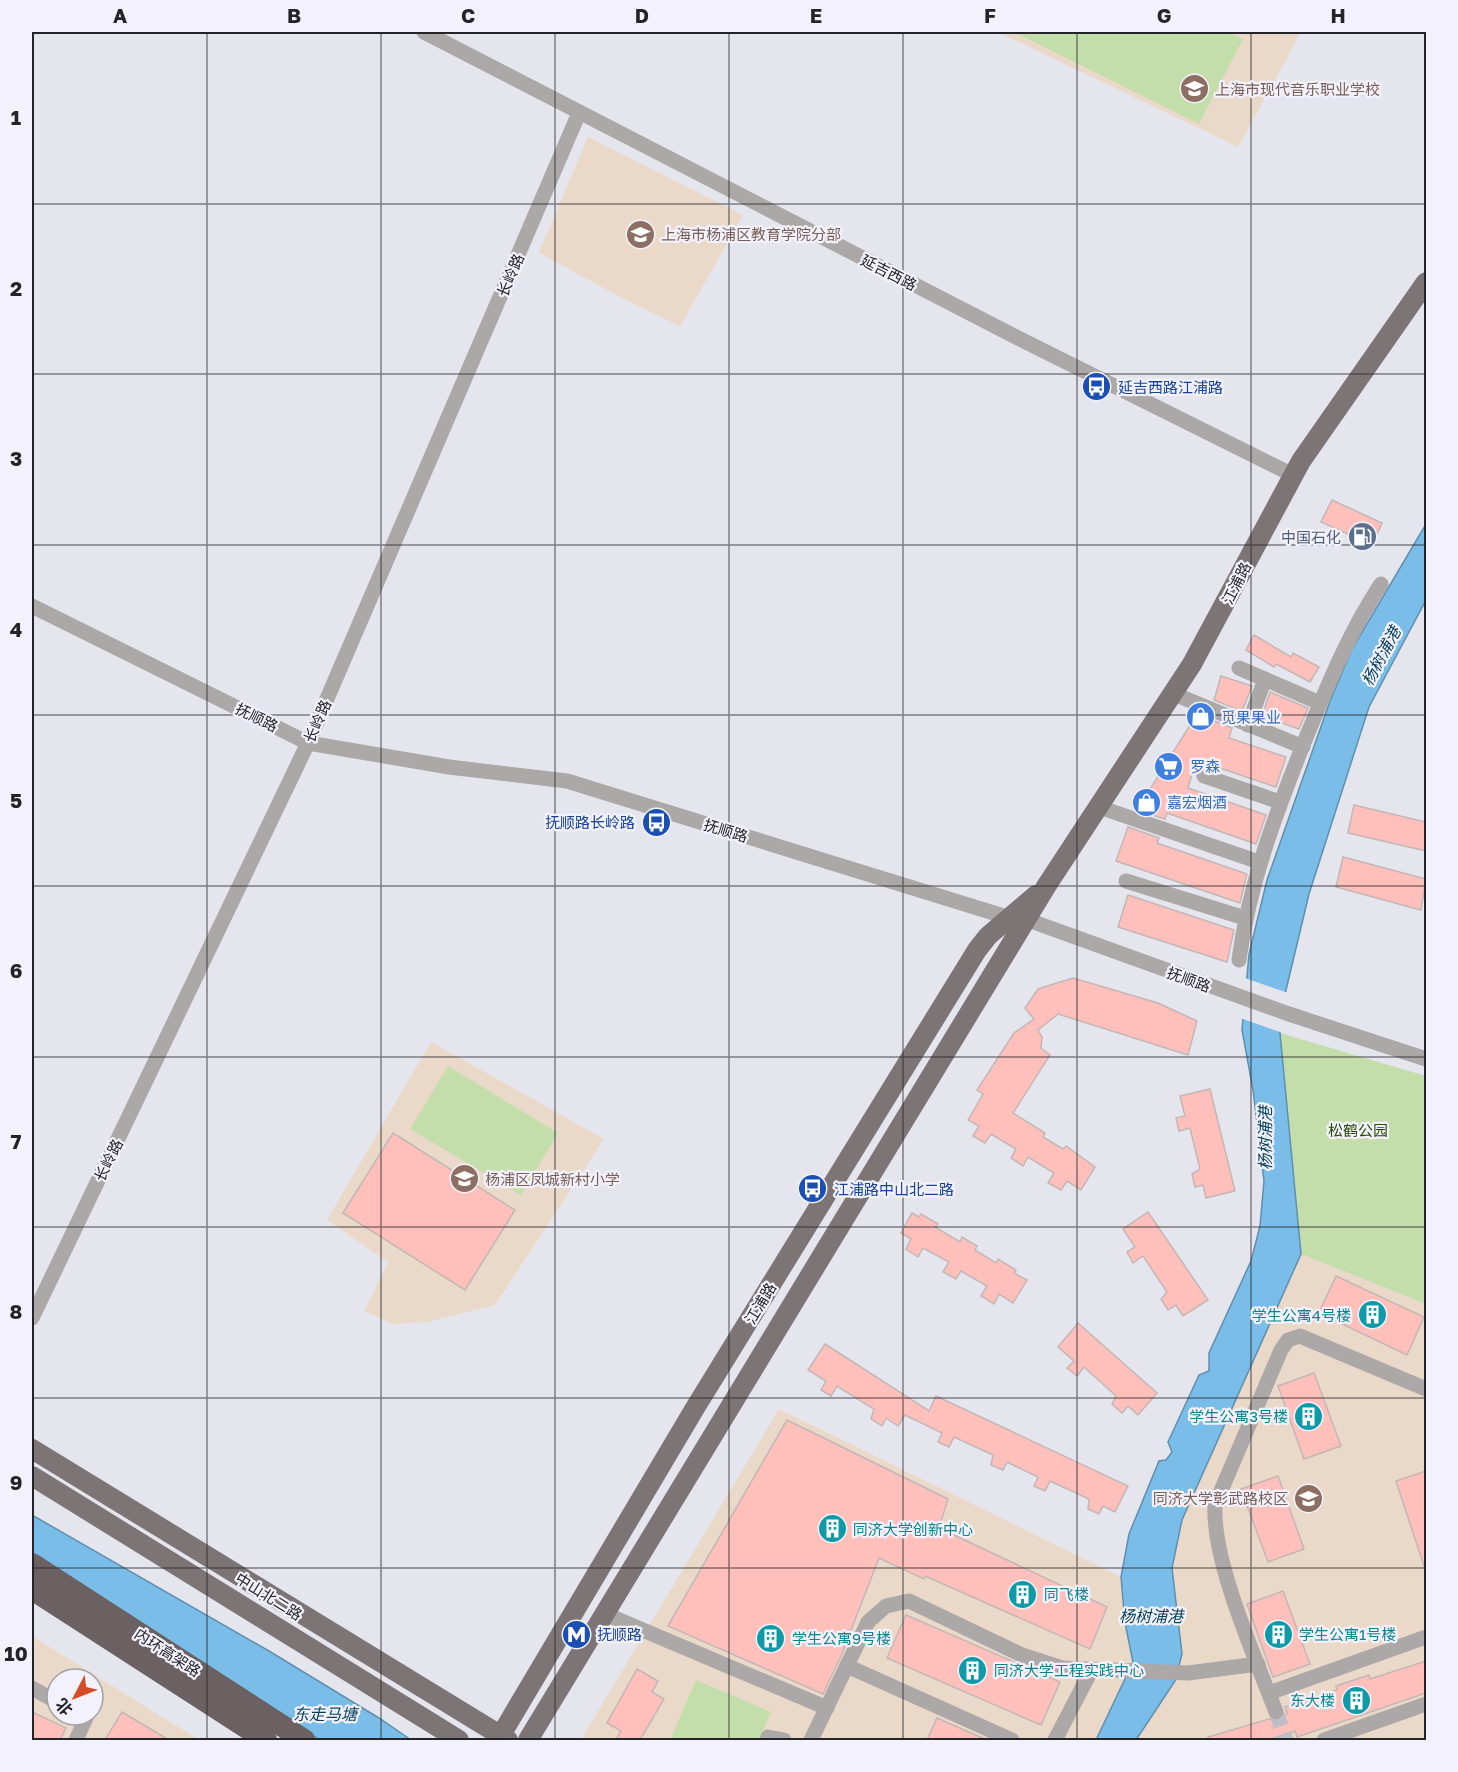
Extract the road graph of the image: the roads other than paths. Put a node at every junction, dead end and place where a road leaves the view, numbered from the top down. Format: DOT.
graph roads {
  1 [pos="423,32"];
  2 [pos="579,113"];
  3 [pos="1426,282"];
  4 [pos="1293,475"];
  5 [pos="1381,584"];
  6 [pos="32,606"];
  7 [pos="1239,668"];
  8 [pos="1265,679"];
  9 [pos="1174,694"];
  10 [pos="1320,703"];
  11 [pos="1248,725"];
  12 [pos="308,743"];
  13 [pos="1303,747"];
  14 [pos="1204,776"];
  15 [pos="1280,802"];
  16 [pos="1099,807"];
  17 [pos="1258,862"];
  18 [pos="1126,881"];
  19 [pos="1245,918"];
  20 [pos="1019,919"];
  21 [pos="1239,960"];
  22 [pos="1426,1059"];
  23 [pos="32,1318"];
  24 [pos="1426,1389"];
  25 [pos="32,1449"];
  26 [pos="32,1476"];
  27 [pos="32,1564"];
  28 [pos="32,1589"];
  29 [pos="32,1602"];
  30 [pos="605,1614"];
  31 [pos="1426,1636"];
  32 [pos="1258,1664"];
  33 [pos="848,1666"];
  34 [pos="1092,1669"];
  35 [pos="1269,1693"];
  36 [pos="1426,1704"];
  37 [pos="827,1708"];
  38 [pos="1276,1712"];
  39 [pos="262,1738"];
  40 [pos="502,1739"];
  41 [pos="304,1740"];
  42 [pos="459,1740"];
  43 [pos="528,1740"];
  44 [pos="767,1740"];
  45 [pos="784,1740"];
  46 [pos="812,1740"];
  47 [pos="1012,1740"];
  48 [pos="1055,1740"];
  49 [pos="1324,1740"];
  1 -- 2 [label="street, 延吉西路"];
  2 -- 4 [label="street, 延吉西路"];
  2 -- 12 [label="street, 长岭路"];
  3 -- 4 [label="main road, 江浦路"];
  4 -- 9 [label="main road, 江浦路"];
  5 -- 10 [label="street"];
  6 -- 12 [label="street, 抚顺路"];
  7 -- 8 [label="street"];
  8 -- 10 [label="street"];
  8 -- 11 [label="street"];
  9 -- 11 [label="street"];
  9 -- 16 [label="main road, 江浦路"];
  10 -- 13 [label="street"];
  11 -- 13 [label="street"];
  12 -- 20 [label="street, 抚顺路"];
  12 -- 23 [label="street, 长岭路"];
  13 -- 15 [label="street"];
  14 -- 15 [label="street"];
  15 -- 17 [label="street"];
  16 -- 17 [label="street"];
  16 -- 20 [label="main road, 江浦路"];
  17 -- 19 [label="street"];
  18 -- 19 [label="street"];
  19 -- 21 [label="street"];
  20 -- 22 [label="street, 抚顺路"];
  20 -- 40 [label="main road, 江浦路"];
  20 -- 43 [label="main road, 江浦路"];
  24 -- 32 [label="street"];
  25 -- 40 [label="main road, 中山北二路"];
  26 -- 42 [label="main road, 中山北二路"];
  27 -- 41 [label="highway, 内环高架路"];
  28 -- 39 [label="highway, 内环高架路"];
  29 -- 39 [label="highway"];
  30 -- 37 [label="street"];
  31 -- 35 [label="street"];
  32 -- 34 [label="street"];
  32 -- 35 [label="street"];
  33 -- 34 [label="street"];
  33 -- 37 [label="street"];
  33 -- 47 [label="street"];
  34 -- 48 [label="street"];
  35 -- 38 [label="street"];
  36 -- 49 [label="street"];
  37 -- 46 [label="street"];
  44 -- 45 [label="street"];
}
